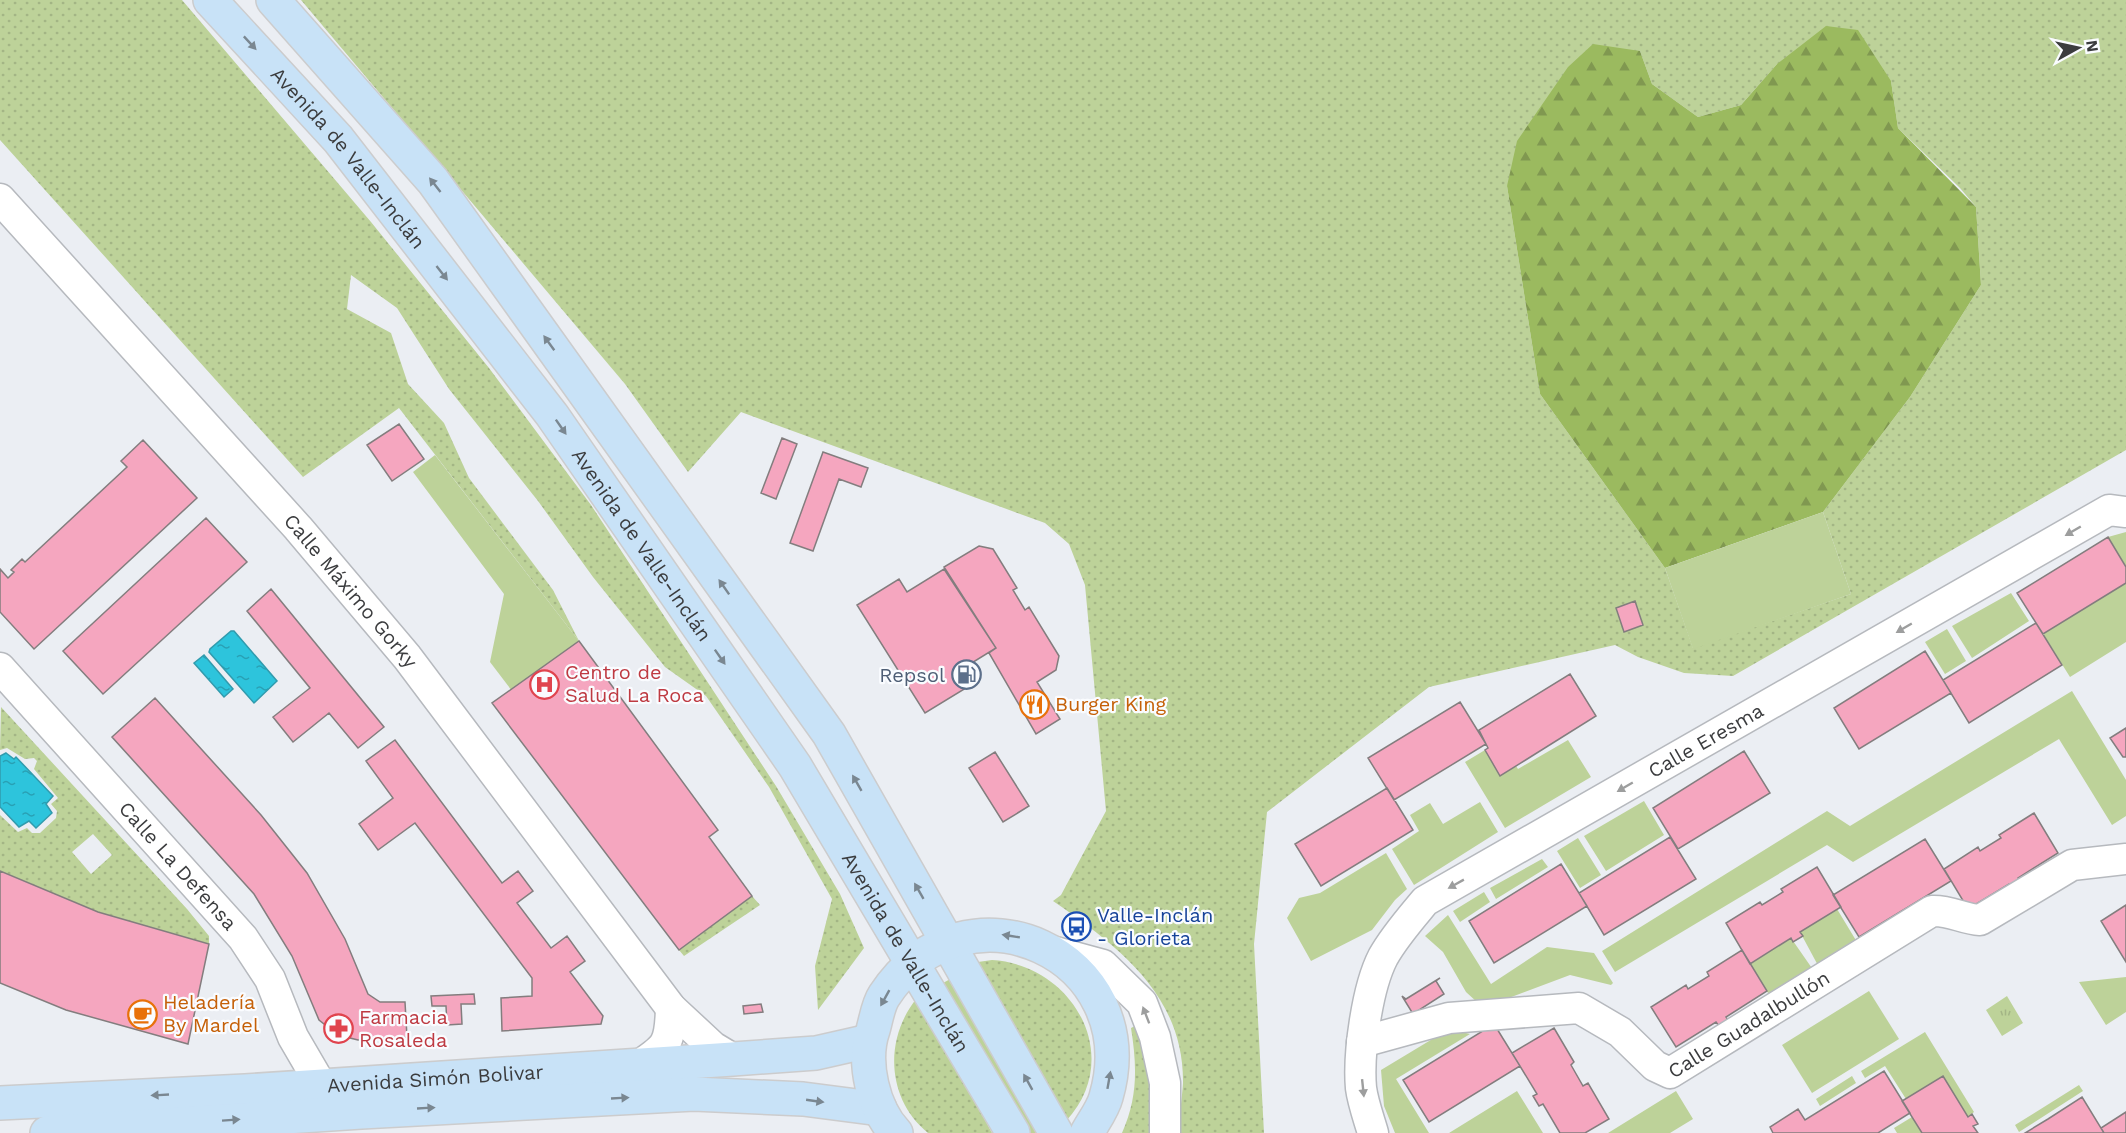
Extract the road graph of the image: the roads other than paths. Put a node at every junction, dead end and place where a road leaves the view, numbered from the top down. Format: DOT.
graph roads {
  1 [pos="210,0"];
  2 [pos="273,0"];
  3 [pos="0,199"];
  4 [pos="2126,512"];
  5 [pos="0,668"];
  6 [pos="2126,859"];
  7 [pos="948,942"];
  8 [pos="1055,952"];
  9 [pos="913,962"];
  10 [pos="671,1008"];
  11 [pos="869,1041"];
  12 [pos="1362,1042"];
  13 [pos="733,1059"];
  14 [pos="638,1066"];
  15 [pos="321,1085"];
  16 [pos="0,1103"];
  17 [pos="891,1126"];
  18 [pos="47,1133"];
  19 [pos="1013,1133"];
  20 [pos="1056,1133"];
  21 [pos="1087,1133"];
  22 [pos="1165,1133"];
  23 [pos="1373,1133"];
  1 -- 9 [label="main road, Avenida de Valle-Inclán, one-way"];
  7 -- 2 [label="main road, Avenida de Valle-Inclán, one-way"];
  3 -- 10 [label="street, Calle Máximo Gorky"];
  4 -- 12 [label="street, Calle Eresma, one-way"];
  5 -- 15 [label="street, Calle La Defensa"];
  6 -- 12 [label="street, Calle Guadalbullón"];
  8 -- 7 [label="main road, one-way"];
  7 -- 9 [label="main road"];
  20 -- 7 [label="main road, Avenida de Valle-Inclán, one-way"];
  21 -- 8 [label="main road, one-way"];
  22 -- 8 [label="street, one-way"];
  9 -- 11 [label="main road, one-way"];
  9 -- 19 [label="main road, Avenida de Valle-Inclán"];
  10 -- 13 [label="street, Calle Máximo Gorky"];
  10 -- 14 [label="street"];
  11 -- 13 [label="main road, Avenida Simón Bolivar"];
  11 -- 17 [label="main road"];
  12 -- 23 [label="street, Calle Eresma, one-way"];
  13 -- 14 [label="main road, Avenida Simón Bolivar"];
  14 -- 15 [label="main road, Avenida Simón Bolivar"];
  15 -- 16 [label="main road, Avenida Simón Bolivar, one-way"];
  18 -- 17 [label="main road, Avenida Simón Bolivar, one-way"];
}
